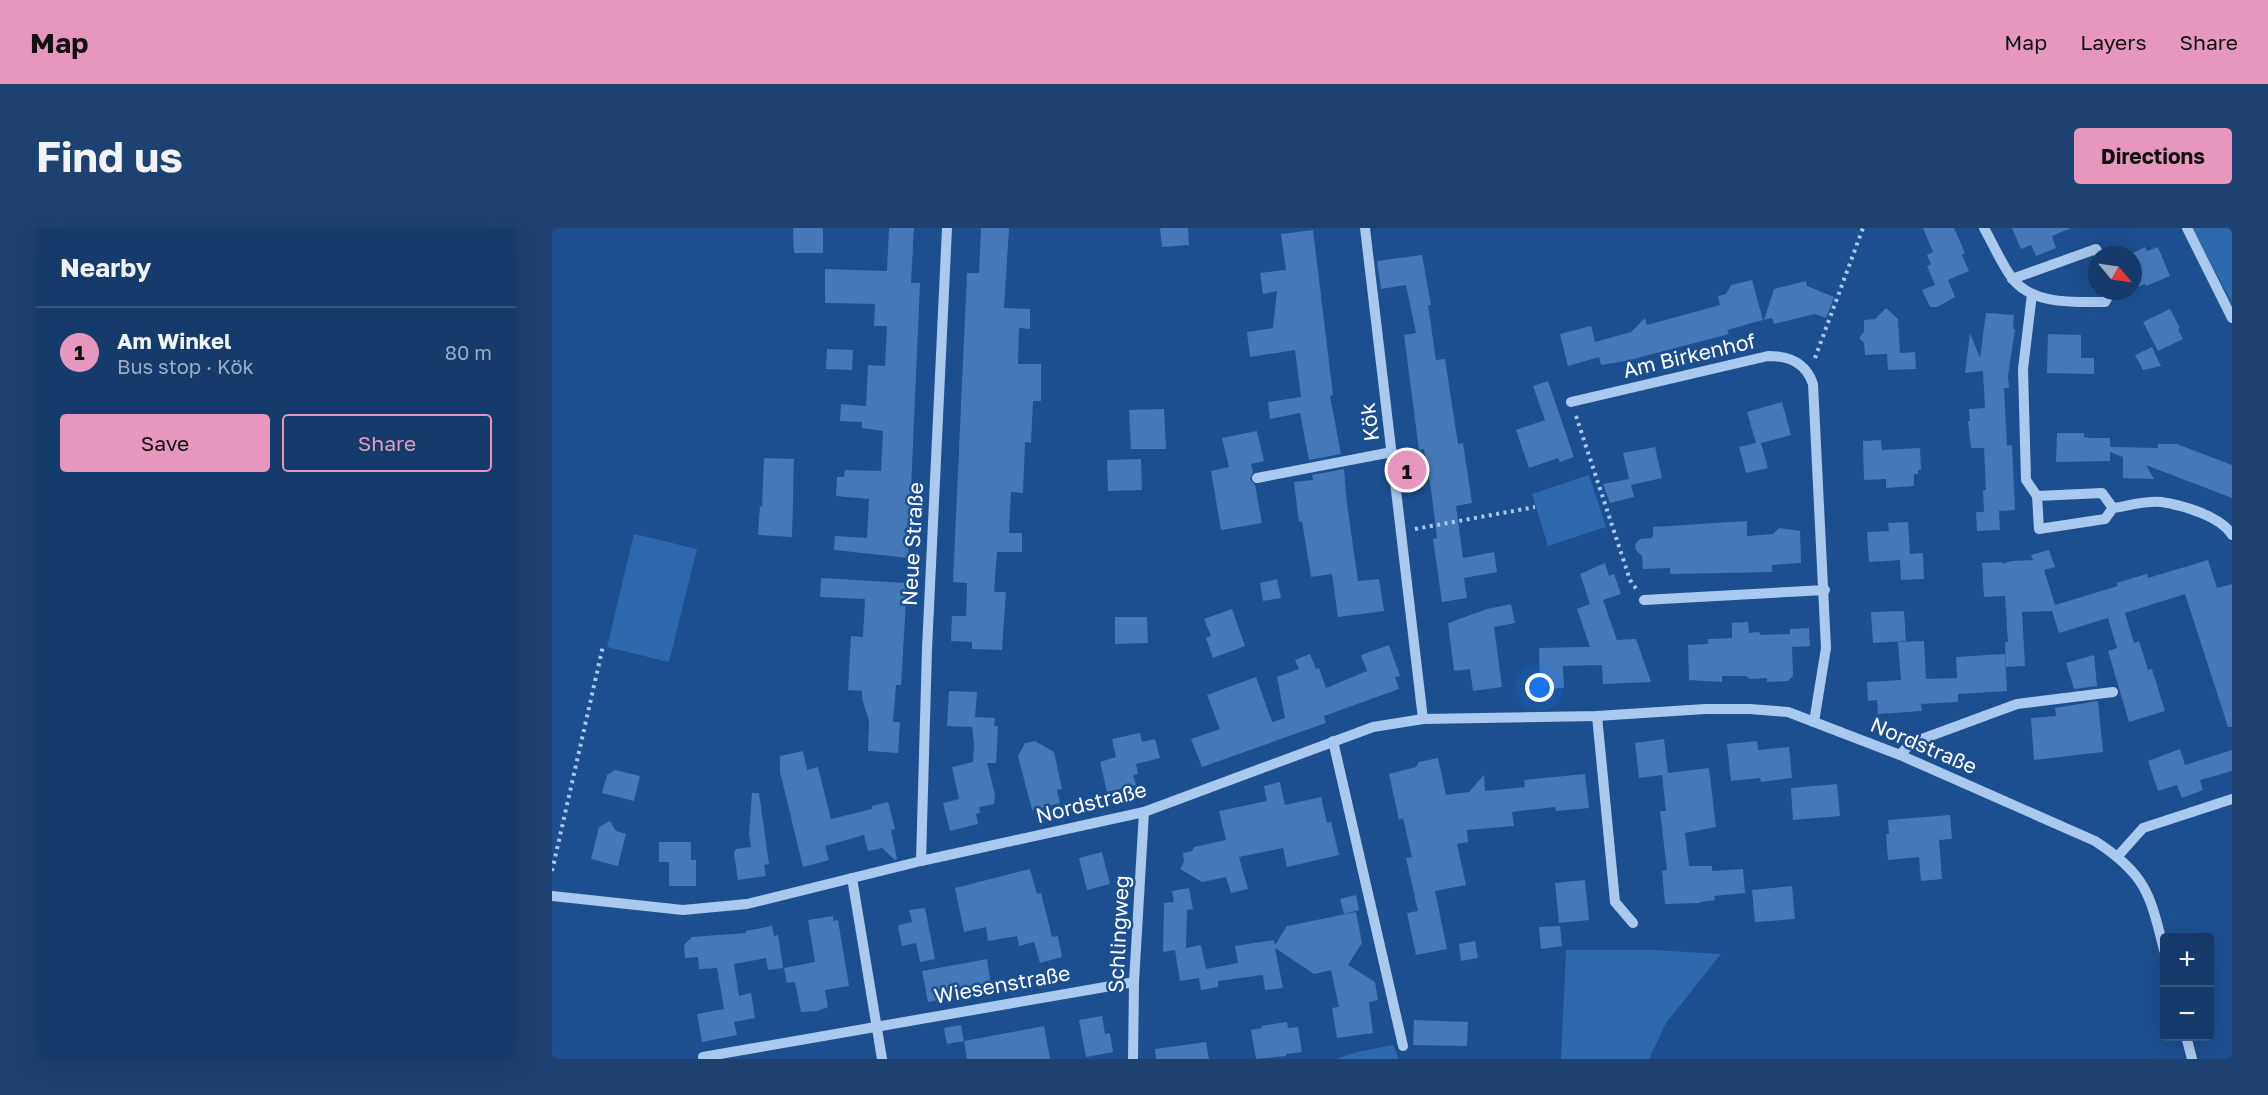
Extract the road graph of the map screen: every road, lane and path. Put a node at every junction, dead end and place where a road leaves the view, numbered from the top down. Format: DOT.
graph roads {
  1 [pos="947,228"];
  2 [pos="1365,228"];
  3 [pos="1863,228"];
  4 [pos="1984,228"];
  5 [pos="2187,228"];
  6 [pos="2088,252"];
  7 [pos="2012,279"];
  8 [pos="2032,294"];
  9 [pos="2106,300"];
  10 [pos="2232,318"];
  11 [pos="1809,373"];
  12 [pos="1571,402"];
  13 [pos="1392,452"];
  14 [pos="1257,478"];
  15 [pos="2037,496"];
  16 [pos="1535,507"];
  17 [pos="2114,508"];
  18 [pos="1401,532"];
  19 [pos="2232,535"];
  20 [pos="1825,590"];
  21 [pos="1644,600"];
  22 [pos="603,646"];
  23 [pos="2113,692"];
  24 [pos="1597,716"];
  25 [pos="1423,719"];
  26 [pos="1814,722"];
  27 [pos="1333,741"];
  28 [pos="1900,755"];
  29 [pos="2232,799"];
  30 [pos="1144,812"];
  31 [pos="2118,856"];
  32 [pos="921,861"];
  33 [pos="552,871"];
  34 [pos="852,878"];
  35 [pos="552,896"];
  36 [pos="1633,924"];
  37 [pos="2160,936"];
  38 [pos="1134,982"];
  39 [pos="877,1025"];
  40 [pos="2187,1041"];
  41 [pos="1402,1046"];
  42 [pos="703,1057"];
  43 [pos="882,1059"];
  44 [pos="1133,1059"];
  45 [pos="2192,1059"];
  1 -- 32 [label="street, Neue Straße"];
  2 -- 13 [label="street, Kök"];
  3 -- 11 [label="path"];
  4 -- 7 [label="street"];
  5 -- 10 [label="street"];
  6 -- 7 [label="street"];
  7 -- 8 [label="street"];
  8 -- 9 [label="street"];
  8 -- 15 [label="street"];
  11 -- 12 [label="street, Am Birkenhof"];
  11 -- 20 [label="street"];
  12 -- 21 [label="path"];
  13 -- 14 [label="street"];
  13 -- 18 [label="street, Kök"];
  15 -- 17 [label="street"];
  15 -- 17 [label="street"];
  16 -- 18 [label="path"];
  17 -- 19 [label="street"];
  18 -- 25 [label="street, Kök"];
  20 -- 21 [label="street"];
  20 -- 26 [label="street"];
  22 -- 33 [label="path"];
  23 -- 28 [label="street"];
  24 -- 25 [label="street, Nordstraße"];
  24 -- 26 [label="street, Nordstraße"];
  24 -- 36 [label="street"];
  25 -- 27 [label="street, Nordstraße"];
  26 -- 28 [label="street, Nordstraße"];
  27 -- 30 [label="street, Nordstraße"];
  27 -- 41 [label="street"];
  28 -- 31 [label="street, Nordstraße"];
  29 -- 31 [label="street"];
  30 -- 32 [label="street, Nordstraße"];
  30 -- 38 [label="street, Schlingweg"];
  31 -- 37 [label="street, Nordstraße"];
  32 -- 34 [label="street, Nordstraße"];
  34 -- 35 [label="street, Nordstraße"];
  34 -- 39 [label="street"];
  38 -- 39 [label="street, Wiesenstraße"];
  38 -- 44 [label="street, Schlingweg"];
  39 -- 42 [label="street, Wiesenstraße"];
  39 -- 43 [label="street"];
  40 -- 45 [label="street"];
}
